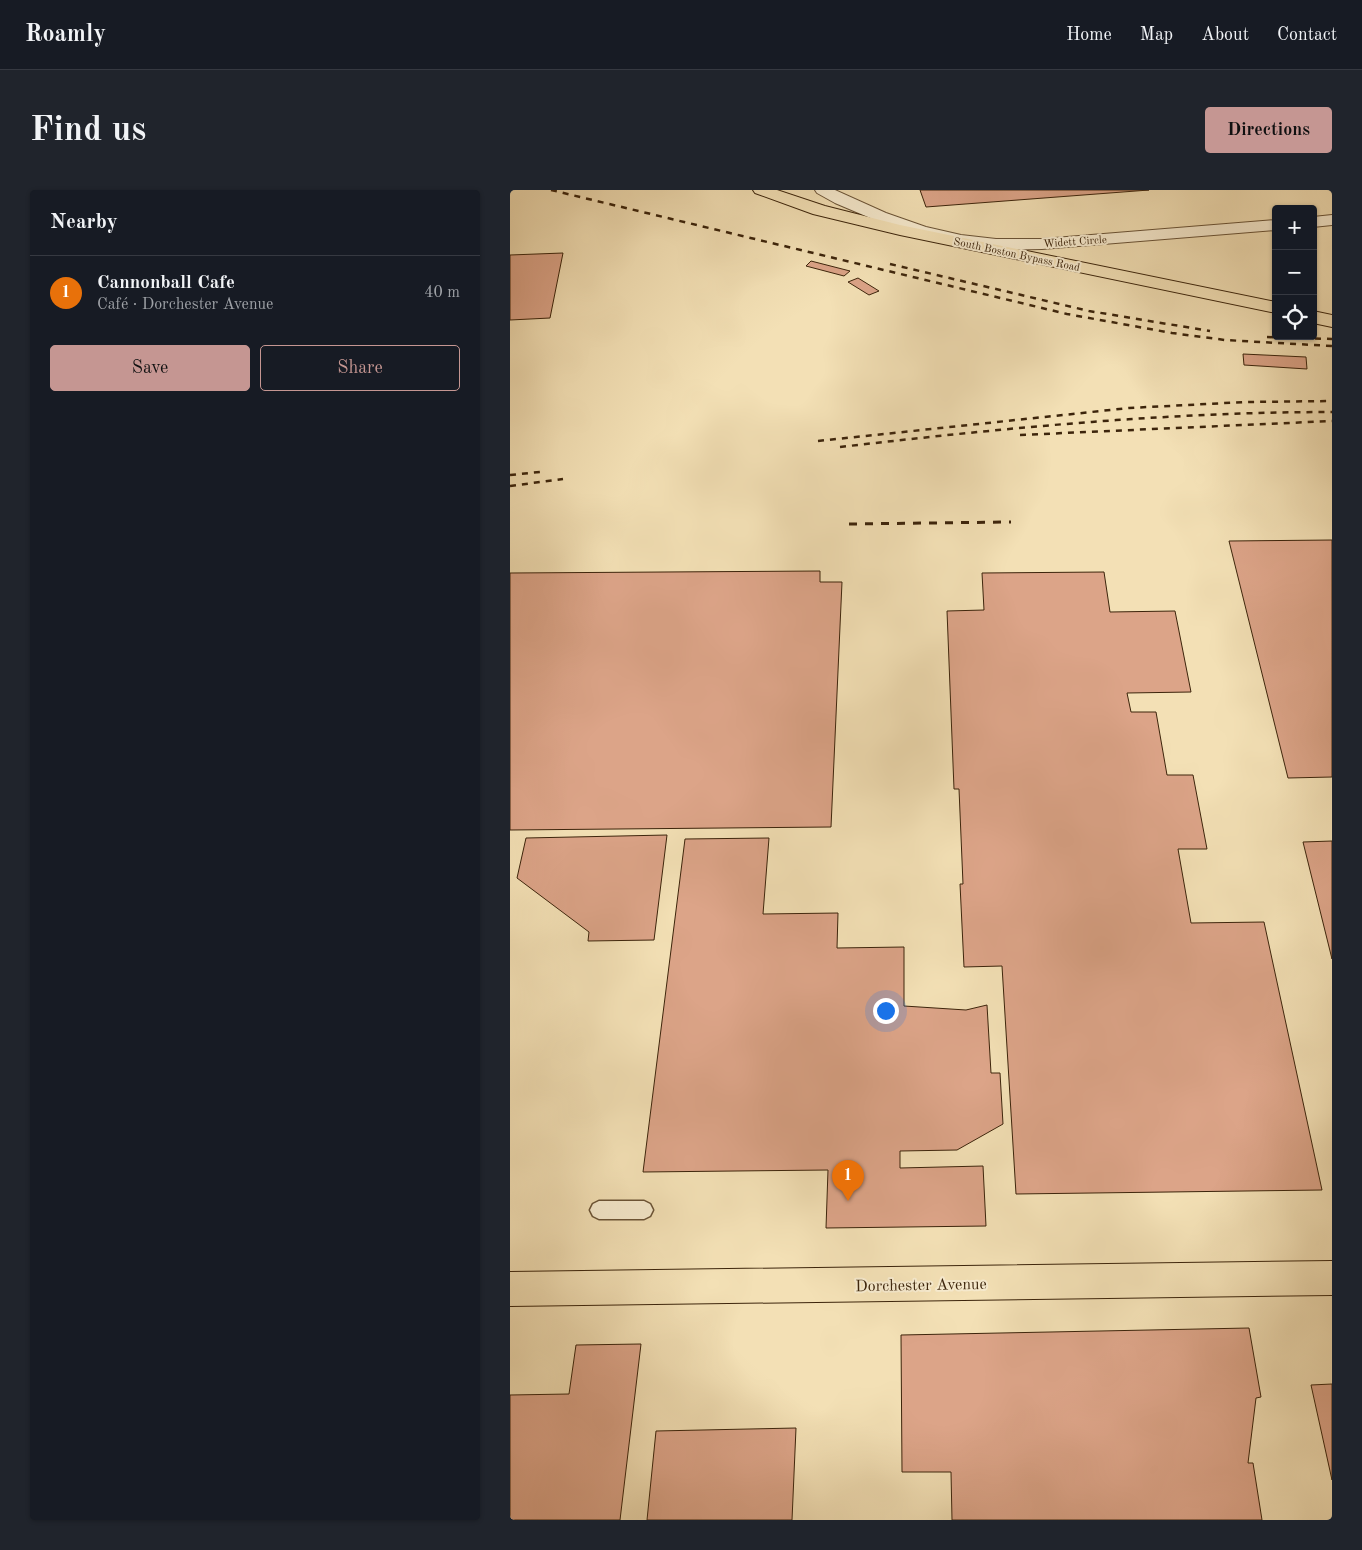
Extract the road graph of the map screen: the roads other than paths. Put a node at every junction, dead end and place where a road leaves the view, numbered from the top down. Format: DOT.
graph roads {
  1 [pos="761,190"];
  2 [pos="824,190"];
  3 [pos="1332,220"];
  4 [pos="1317,222"];
  5 [pos="1272,225"];
  6 [pos="1272,307"];
  7 [pos="1317,318"];
  8 [pos="1332,321"];
  9 [pos="599,1210"];
  10 [pos="644,1210"];
  11 [pos="1332,1278"];
  12 [pos="510,1289"];
  1 -- 6 [label="main road, South Boston Bypass Road"];
  2 -- 5 [label="street, Widett Circle"];
  3 -- 4 [label="street"];
  7 -- 8 [label="main road"];
  9 -- 10 [label="lane"];
  11 -- 12 [label="main road, Dorchester Avenue"];
}
